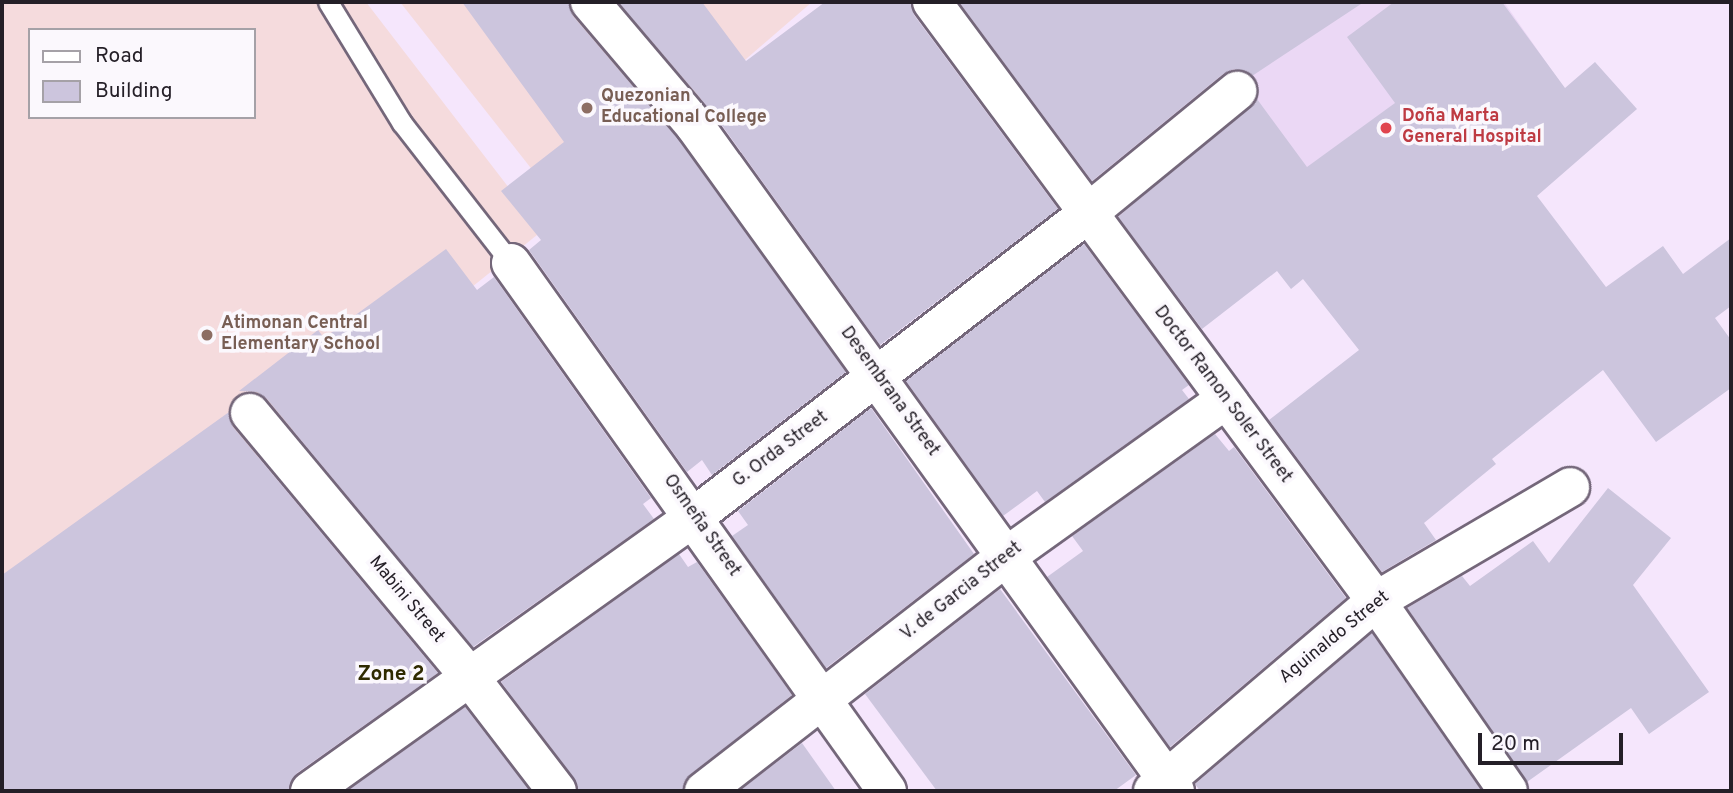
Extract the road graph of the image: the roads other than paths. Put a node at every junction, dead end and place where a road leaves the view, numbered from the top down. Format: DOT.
graph roads {
  1 [pos="328,2"];
  2 [pos="590,2"];
  3 [pos="932,2"];
  4 [pos="1237,91"];
  5 [pos="1088,213"];
  6 [pos="511,263"];
  7 [pos="878,376"];
  8 [pos="1225,400"];
  9 [pos="250,413"];
  10 [pos="1570,487"];
  11 [pos="695,516"];
  12 [pos="1007,556"];
  13 [pos="1376,601"];
  14 [pos="468,675"];
  15 [pos="822,703"];
  16 [pos="1165,788"];
  17 [pos="310,791"];
  18 [pos="557,791"];
  19 [pos="704,791"];
  20 [pos="887,791"];
  21 [pos="1508,791"];
  1 -- 6 [label="lane"];
  2 -- 7 [label="street, Desembrana Street"];
  3 -- 5 [label="street, Doctor Ramon Soler Street"];
  4 -- 5 [label="street, G. Orda Street"];
  5 -- 7 [label="street, G. Orda Street"];
  5 -- 8 [label="street, Doctor Ramon Soler Street"];
  6 -- 11 [label="street, Osmeña Street"];
  7 -- 11 [label="street, G. Orda Street"];
  7 -- 12 [label="street, Desembrana Street"];
  8 -- 12 [label="street, V. de Garcia Street"];
  8 -- 13 [label="street, Doctor Ramon Soler Street"];
  9 -- 14 [label="street, Mabini Street"];
  10 -- 13 [label="street, Aguinaldo Street"];
  11 -- 14 [label="street, G. Orda Street"];
  11 -- 15 [label="street, Osmeña Street"];
  12 -- 15 [label="street, V. de Garcia Street"];
  12 -- 16 [label="street, Desembrana Street"];
  13 -- 16 [label="street, Aguinaldo Street"];
  13 -- 21 [label="street, Doctor Ramon Soler Street"];
  14 -- 17 [label="street, G. Orda Street"];
  14 -- 18 [label="street, Mabini Street"];
  15 -- 19 [label="street, V. de Garcia Street"];
  15 -- 20 [label="street, Osmeña Street"];
}
